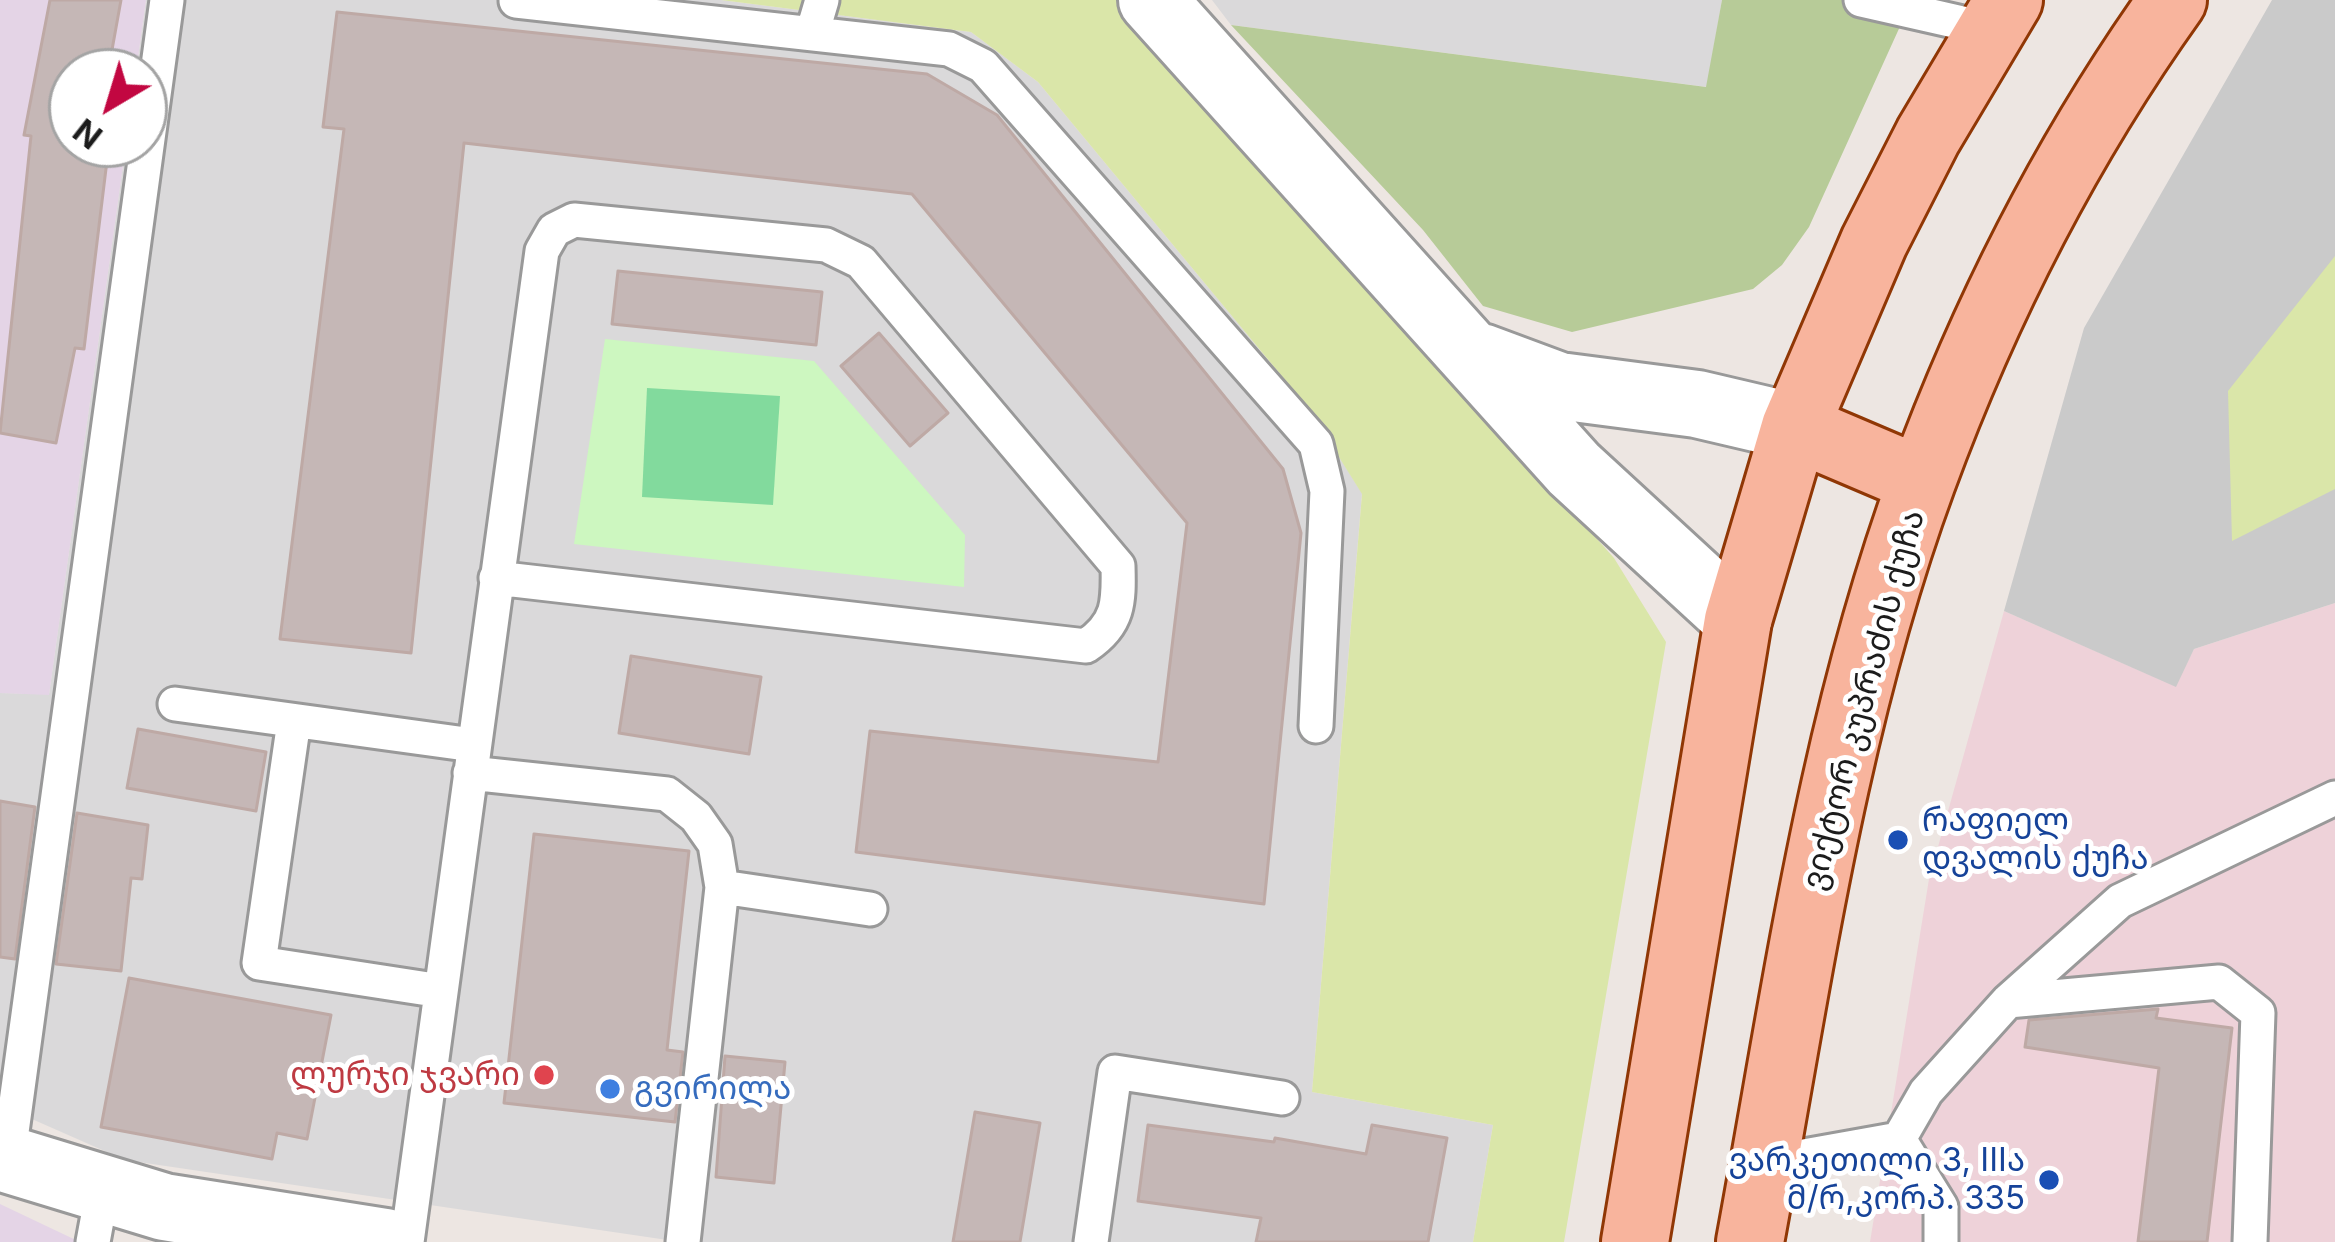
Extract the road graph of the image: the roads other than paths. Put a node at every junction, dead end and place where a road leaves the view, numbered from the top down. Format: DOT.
graph roads {
  1 [pos="167,0"];
  2 [pos="823,0"];
  3 [pos="1152,0"];
  4 [pos="1861,0"];
  5 [pos="2173,0"];
  6 [pos="515,1"];
  7 [pos="1999,15"];
  8 [pos="812,34"];
  9 [pos="1472,353"];
  10 [pos="1795,427"];
  11 [pos="1922,482"];
  12 [pos="496,578"];
  13 [pos="1738,620"];
  14 [pos="175,704"];
  15 [pos="294,721"];
  16 [pos="1316,726"];
  17 [pos="472,759"];
  18 [pos="2335,798"];
  19 [pos="722,887"];
  20 [pos="870,909"];
  21 [pos="441,991"];
  22 [pos="2008,1001"];
  23 [pos="1282,1098"];
  24 [pos="1899,1139"];
  25 [pos="4,1159"];
  26 [pos="1765,1163"];
  27 [pos="98,1215"];
  28 [pos="386,1242"];
  29 [pos="407,1242"];
  30 [pos="683,1242"];
  31 [pos="1091,1242"];
  32 [pos="1635,1242"];
  33 [pos="1750,1242"];
  34 [pos="1941,1242"];
  35 [pos="2250,1242"];
  1 -- 25 [label="lane"];
  2 -- 8 [label="lane"];
  3 -- 9 [label="street"];
  4 -- 7 [label="lane"];
  5 -- 11 [label="main road, ვიქტორ კუპრაძის ქუჩა"];
  6 -- 8 [label="lane"];
  7 -- 10 [label="main road"];
  8 -- 16 [label="lane"];
  9 -- 10 [label="street"];
  9 -- 13 [label="street"];
  10 -- 11 [label="main road"];
  10 -- 13 [label="main road"];
  11 -- 26 [label="main road, ვიქტორ კუპრაძის ქუჩა"];
  12 -- 12 [label="lane"];
  12 -- 17 [label="lane"];
  13 -- 32 [label="main road"];
  14 -- 15 [label="lane"];
  15 -- 17 [label="lane"];
  15 -- 21 [label="lane"];
  17 -- 19 [label="lane"];
  17 -- 21 [label="lane"];
  18 -- 22 [label="lane"];
  19 -- 20 [label="lane"];
  19 -- 30 [label="lane"];
  21 -- 29 [label="lane"];
  22 -- 24 [label="lane"];
  22 -- 35 [label="lane"];
  23 -- 31 [label="lane"];
  24 -- 26 [label="lane"];
  24 -- 34 [label="lane"];
  25 -- 27 [label="street"];
  26 -- 33 [label="main road, ვიქტორ კუპრაძის ქუჩა"];
  27 -- 28 [label="street"];
}
